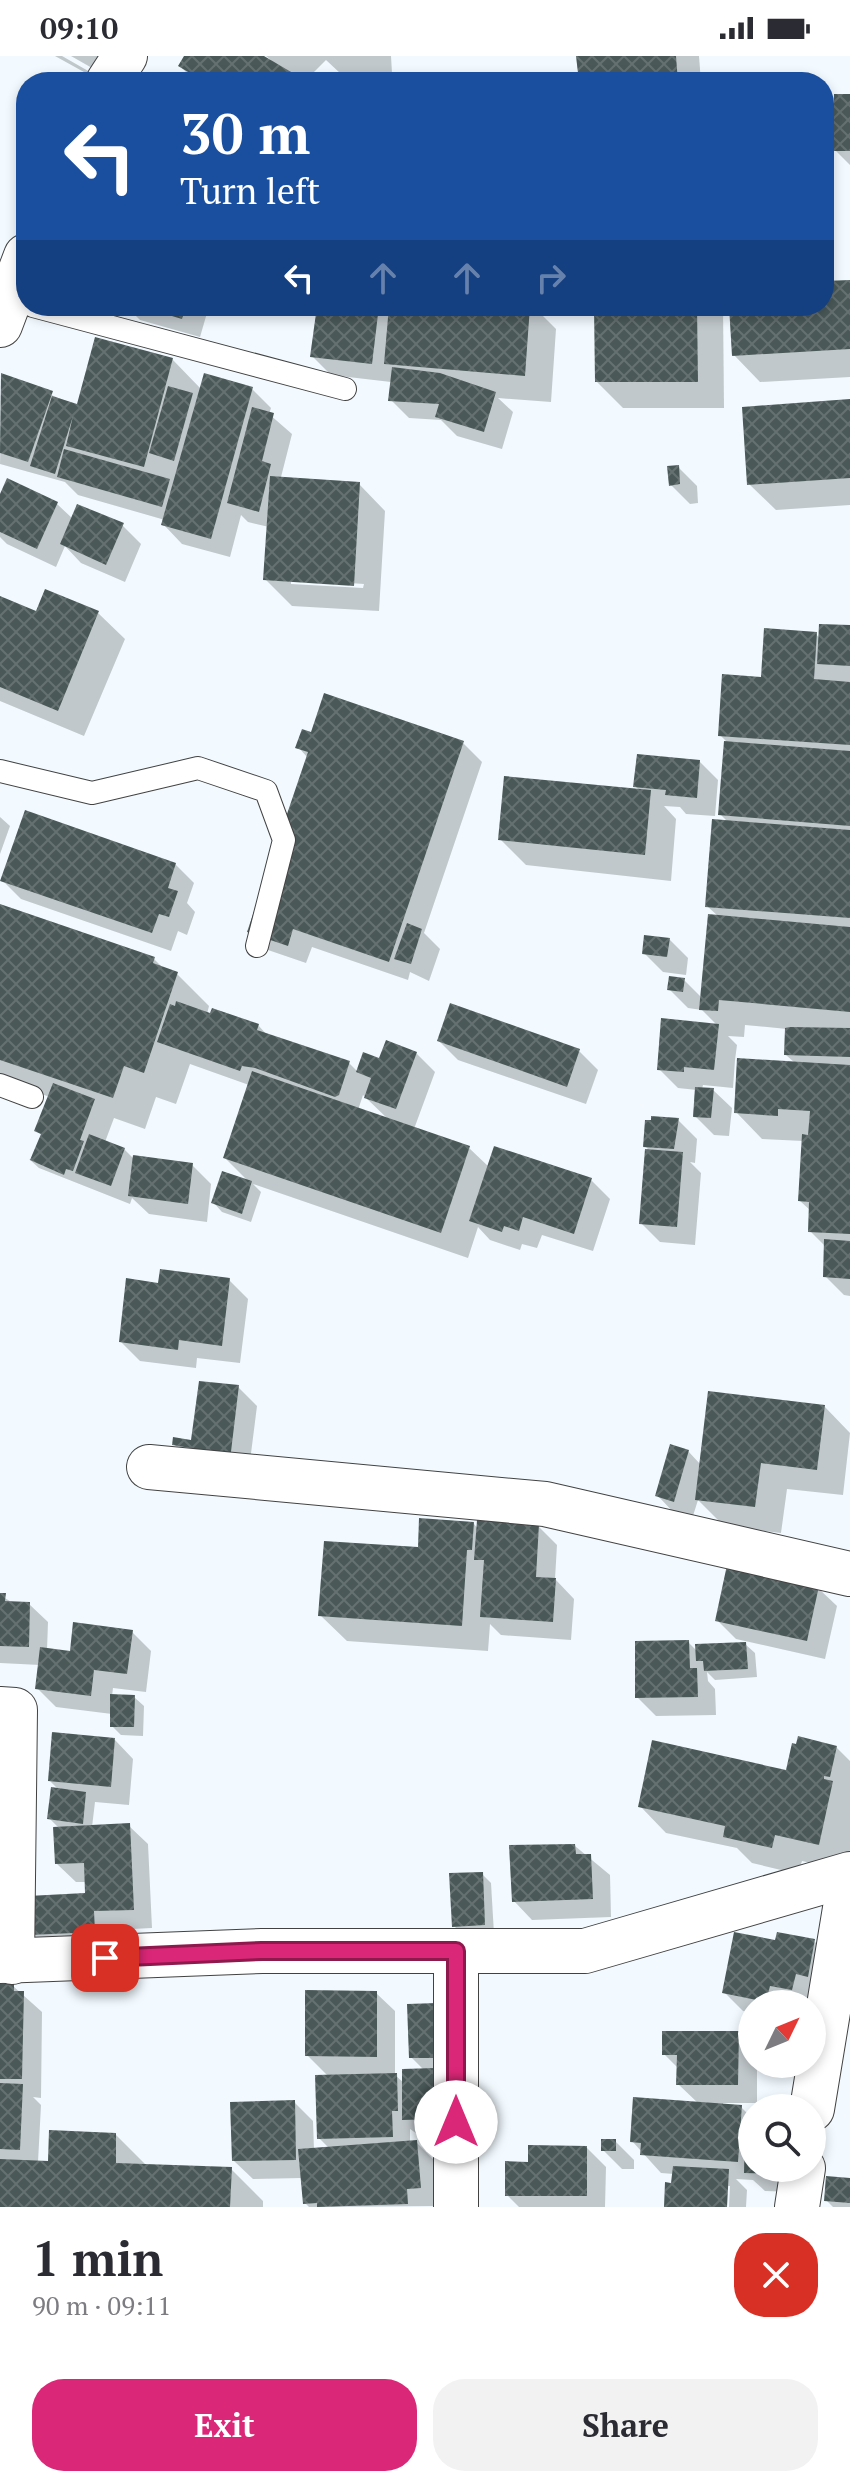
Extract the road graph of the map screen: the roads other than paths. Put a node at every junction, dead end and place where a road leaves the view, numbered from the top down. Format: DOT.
graph roads {
  1 [pos="46,316"];
  2 [pos="345,389"];
  3 [pos="0,771"];
  4 [pos="257,946"];
  5 [pos="0,1085"];
  6 [pos="32,1097"];
  7 [pos="149,1467"];
  8 [pos="850,1574"];
  9 [pos="0,1709"];
  10 [pos="850,1876"];
  11 [pos="456,1951"];
  12 [pos="6,1962"];
  13 [pos="814,2094"];
  14 [pos="801,2182"];
  15 [pos="456,2207"];
  16 [pos="797,2207"];
  1 -- 2 [label="lane"];
  3 -- 4 [label="lane"];
  5 -- 6 [label="lane"];
  7 -- 8 [label="street"];
  9 -- 12 [label="street"];
  10 -- 11 [label="street"];
  10 -- 13 [label="street"];
  11 -- 12 [label="street"];
  11 -- 15 [label="street"];
  14 -- 16 [label="street"];
}
